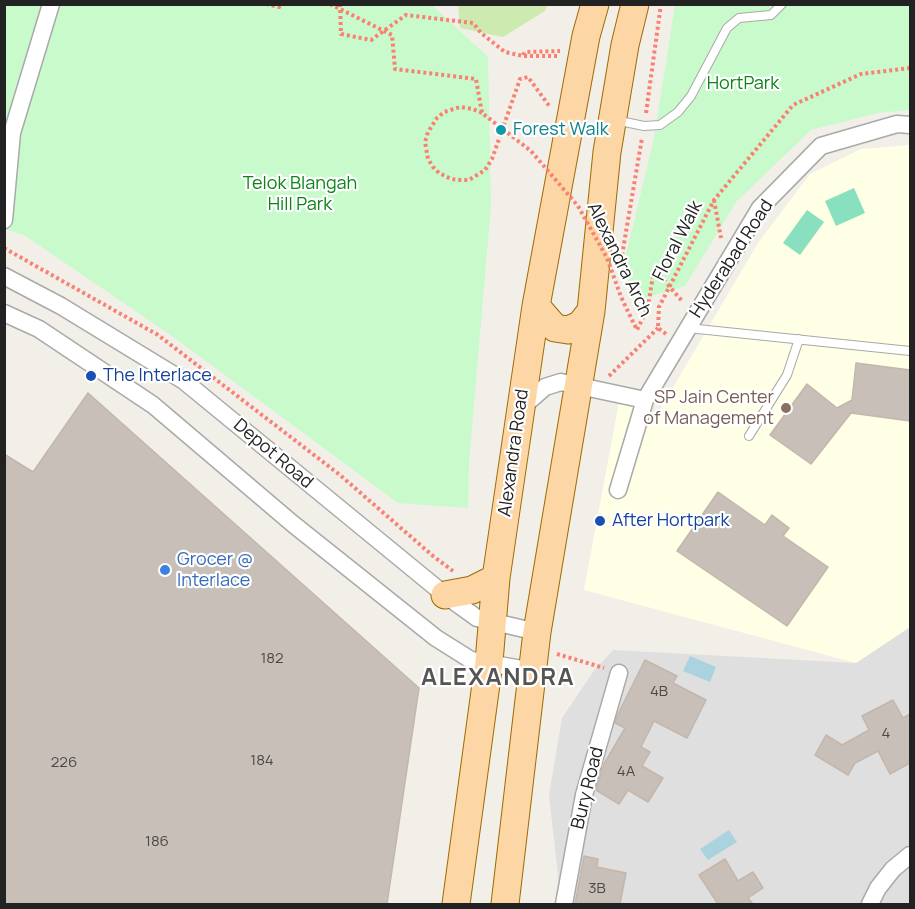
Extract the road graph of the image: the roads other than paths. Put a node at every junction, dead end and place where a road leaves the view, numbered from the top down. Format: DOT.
graph roads {
  1 [pos="51,4"];
  2 [pos="595,4"];
  3 [pos="635,4"];
  4 [pos="782,4"];
  5 [pos="612,119"];
  6 [pos="910,125"];
  7 [pos="4,220"];
  8 [pos="4,276"];
  9 [pos="536,306"];
  10 [pos="591,310"];
  11 [pos="4,313"];
  12 [pos="680,326"];
  13 [pos="799,339"];
  14 [pos="910,351"];
  15 [pos="586,388"];
  16 [pos="645,400"];
  17 [pos="521,408"];
  18 [pos="749,436"];
  19 [pos="618,490"];
  20 [pos="496,578"];
  21 [pos="445,595"];
  22 [pos="491,621"];
  23 [pos="537,632"];
  24 [pos="489,662"];
  25 [pos="532,671"];
  26 [pos="619,673"];
  27 [pos="910,855"];
  28 [pos="456,904"];
  29 [pos="505,904"];
  30 [pos="564,904"];
  31 [pos="870,904"];
  1 -- 7 [label="street"];
  2 -- 9 [label="main road, Alexandra Road"];
  3 -- 5 [label="main road"];
  4 -- 5 [label="lane"];
  5 -- 10 [label="main road"];
  6 -- 12 [label="street, Hyderabad Road"];
  8 -- 21 [label="street, Depot Road"];
  9 -- 10 [label="main road"];
  9 -- 17 [label="main road, Alexandra Road"];
  10 -- 15 [label="main road"];
  11 -- 24 [label="street"];
  12 -- 13 [label="lane"];
  12 -- 16 [label="street, Hyderabad Road"];
  13 -- 14 [label="lane"];
  13 -- 18 [label="lane"];
  15 -- 16 [label="street"];
  15 -- 17 [label="street"];
  15 -- 23 [label="main road"];
  16 -- 19 [label="street, Hyderabad Road"];
  17 -- 20 [label="main road, Alexandra Road"];
  20 -- 21 [label="main road"];
  20 -- 22 [label="main road, Alexandra Road"];
  21 -- 22 [label="street, Depot Road"];
  22 -- 23 [label="street, Depot Road"];
  22 -- 24 [label="main road, Alexandra Road"];
  23 -- 25 [label="main road"];
  24 -- 25 [label="street"];
  24 -- 28 [label="main road, Alexandra Road"];
  25 -- 29 [label="main road"];
  26 -- 30 [label="street, Bury Road"];
  27 -- 31 [label="street"];
}
